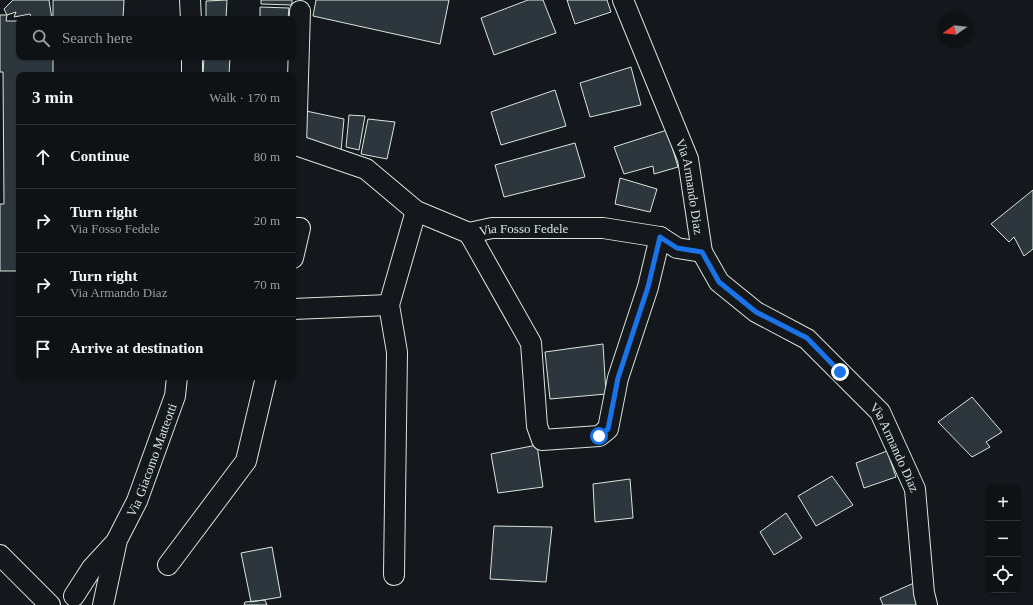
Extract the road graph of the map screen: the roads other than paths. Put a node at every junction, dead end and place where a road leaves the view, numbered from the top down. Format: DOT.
graph roads {
  1 [pos="190,0"];
  2 [pos="623,0"];
  3 [pos="300,11"];
  4 [pos="191,16"];
  5 [pos="192,60"];
  6 [pos="192,72"];
  7 [pos="296,100"];
  8 [pos="296,146"];
  9 [pos="416,211"];
  10 [pos="296,228"];
  11 [pos="468,233"];
  12 [pos="660,237"];
  13 [pos="296,245"];
  14 [pos="702,252"];
  15 [pos="389,305"];
  16 [pos="296,309"];
  17 [pos="177,380"];
  18 [pos="265,380"];
  19 [pos="117,540"];
  20 [pos="0,555"];
  21 [pos="168,565"];
  22 [pos="394,575"];
  23 [pos="70,600"];
  24 [pos="50,605"];
  25 [pos="98,605"];
  26 [pos="104,605"];
  27 [pos="927,605"];
  1 -- 4 [label="street"];
  2 -- 14 [label="street, Via Armando Diaz"];
  3 -- 7 [label="street"];
  5 -- 6 [label="street"];
  8 -- 9 [label="street, Via Fosso Fedele"];
  9 -- 11 [label="street, Via Fosso Fedele"];
  9 -- 15 [label="street"];
  10 -- 13 [label="street"];
  11 -- 12 [label="street, Via Fosso Fedele"];
  11 -- 12 [label="street"];
  12 -- 14 [label="street, Via Fosso Fedele"];
  14 -- 27 [label="street, Via Armando Diaz"];
  15 -- 16 [label="street"];
  15 -- 22 [label="street"];
  17 -- 19 [label="street, Via Giacomo Matteotti"];
  18 -- 21 [label="street"];
  19 -- 23 [label="street, Via Giacomo Matteotti"];
  19 -- 26 [label="street, Via Giacomo Matteotti"];
  20 -- 24 [label="street"];
  23 -- 25 [label="street, Via Giacomo Matteotti"];
}
